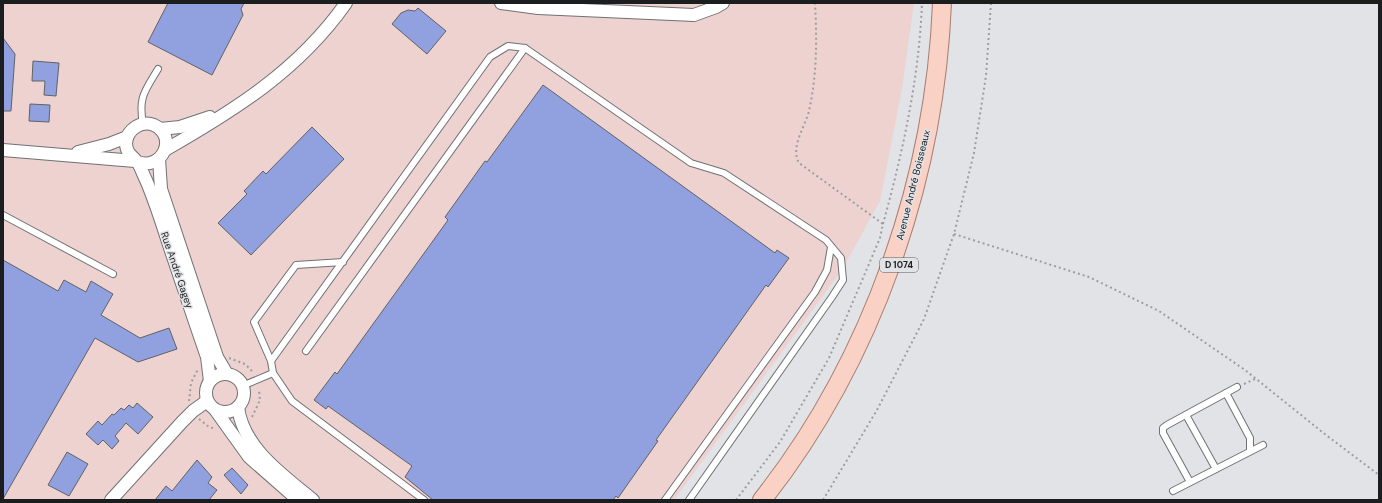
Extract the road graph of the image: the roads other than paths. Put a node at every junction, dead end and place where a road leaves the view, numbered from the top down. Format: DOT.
graph roads {
  1 [pos="346,3"];
  2 [pos="501,3"];
  3 [pos="723,3"];
  4 [pos="942,3"];
  5 [pos="948,3"];
  6 [pos="614,7"];
  7 [pos="525,48"];
  8 [pos="158,69"];
  9 [pos="225,113"];
  10 [pos="143,124"];
  11 [pos="160,129"];
  12 [pos="127,137"];
  13 [pos="3,150"];
  14 [pos="67,154"];
  15 [pos="162,155"];
  16 [pos="136,161"];
  17 [pos="3,215"];
  18 [pos="831,246"];
  19 [pos="343,262"];
  20 [pos="113,274"];
  21 [pos="306,351"];
  22 [pos="271,361"];
  23 [pos="274,373"];
  24 [pos="227,374"];
  25 [pos="210,381"];
  26 [pos="242,386"];
  27 [pos="1237,387"];
  28 [pos="1226,393"];
  29 [pos="207,401"];
  30 [pos="238,407"];
  31 [pos="216,410"];
  32 [pos="1186,414"];
  33 [pos="1263,445"];
  34 [pos="1250,451"];
  35 [pos="1216,469"];
  36 [pos="1190,482"];
  37 [pos="1173,491"];
  38 [pos="111,500"];
  39 [pos="298,500"];
  40 [pos="313,500"];
  41 [pos="424,500"];
  42 [pos="664,500"];
  43 [pos="689,500"];
  44 [pos="762,500"];
  45 [pos="772,500"];
  1 -- 9 [label="street"];
  2 -- 6 [label="street"];
  3 -- 6 [label="street"];
  4 -- 44 [label="main road, Avenue André Boisseaux / D 1074"];
  5 -- 45 [label="main road, Avenue André Boisseaux / D 1074"];
  7 -- 18 [label="lane"];
  7 -- 19 [label="lane"];
  7 -- 21 [label="lane"];
  8 -- 10 [label="lane"];
  9 -- 11 [label="street"];
  9 -- 15 [label="street"];
  10 -- 11 [label="street"];
  10 -- 12 [label="street"];
  11 -- 15 [label="street"];
  12 -- 14 [label="street"];
  12 -- 16 [label="street"];
  13 -- 14 [label="street"];
  14 -- 16 [label="street"];
  15 -- 16 [label="street"];
  15 -- 24 [label="street, Rue André Gagey"];
  16 -- 25 [label="street, Rue André Gagey"];
  17 -- 20 [label="lane"];
  18 -- 42 [label="lane"];
  18 -- 43 [label="lane"];
  19 -- 22 [label="lane"];
  19 -- 22 [label="lane"];
  22 -- 23 [label="lane"];
  23 -- 26 [label="lane"];
  23 -- 41 [label="lane"];
  24 -- 25 [label="street"];
  24 -- 26 [label="street"];
  25 -- 29 [label="street"];
  26 -- 30 [label="street"];
  27 -- 28 [label="lane"];
  28 -- 32 [label="lane"];
  28 -- 34 [label="lane"];
  29 -- 31 [label="street"];
  29 -- 38 [label="street"];
  30 -- 31 [label="street"];
  30 -- 40 [label="street"];
  31 -- 39 [label="street"];
  32 -- 35 [label="lane"];
  32 -- 36 [label="lane"];
  33 -- 34 [label="lane"];
  34 -- 35 [label="lane"];
  35 -- 36 [label="lane"];
  36 -- 37 [label="lane"];
}
